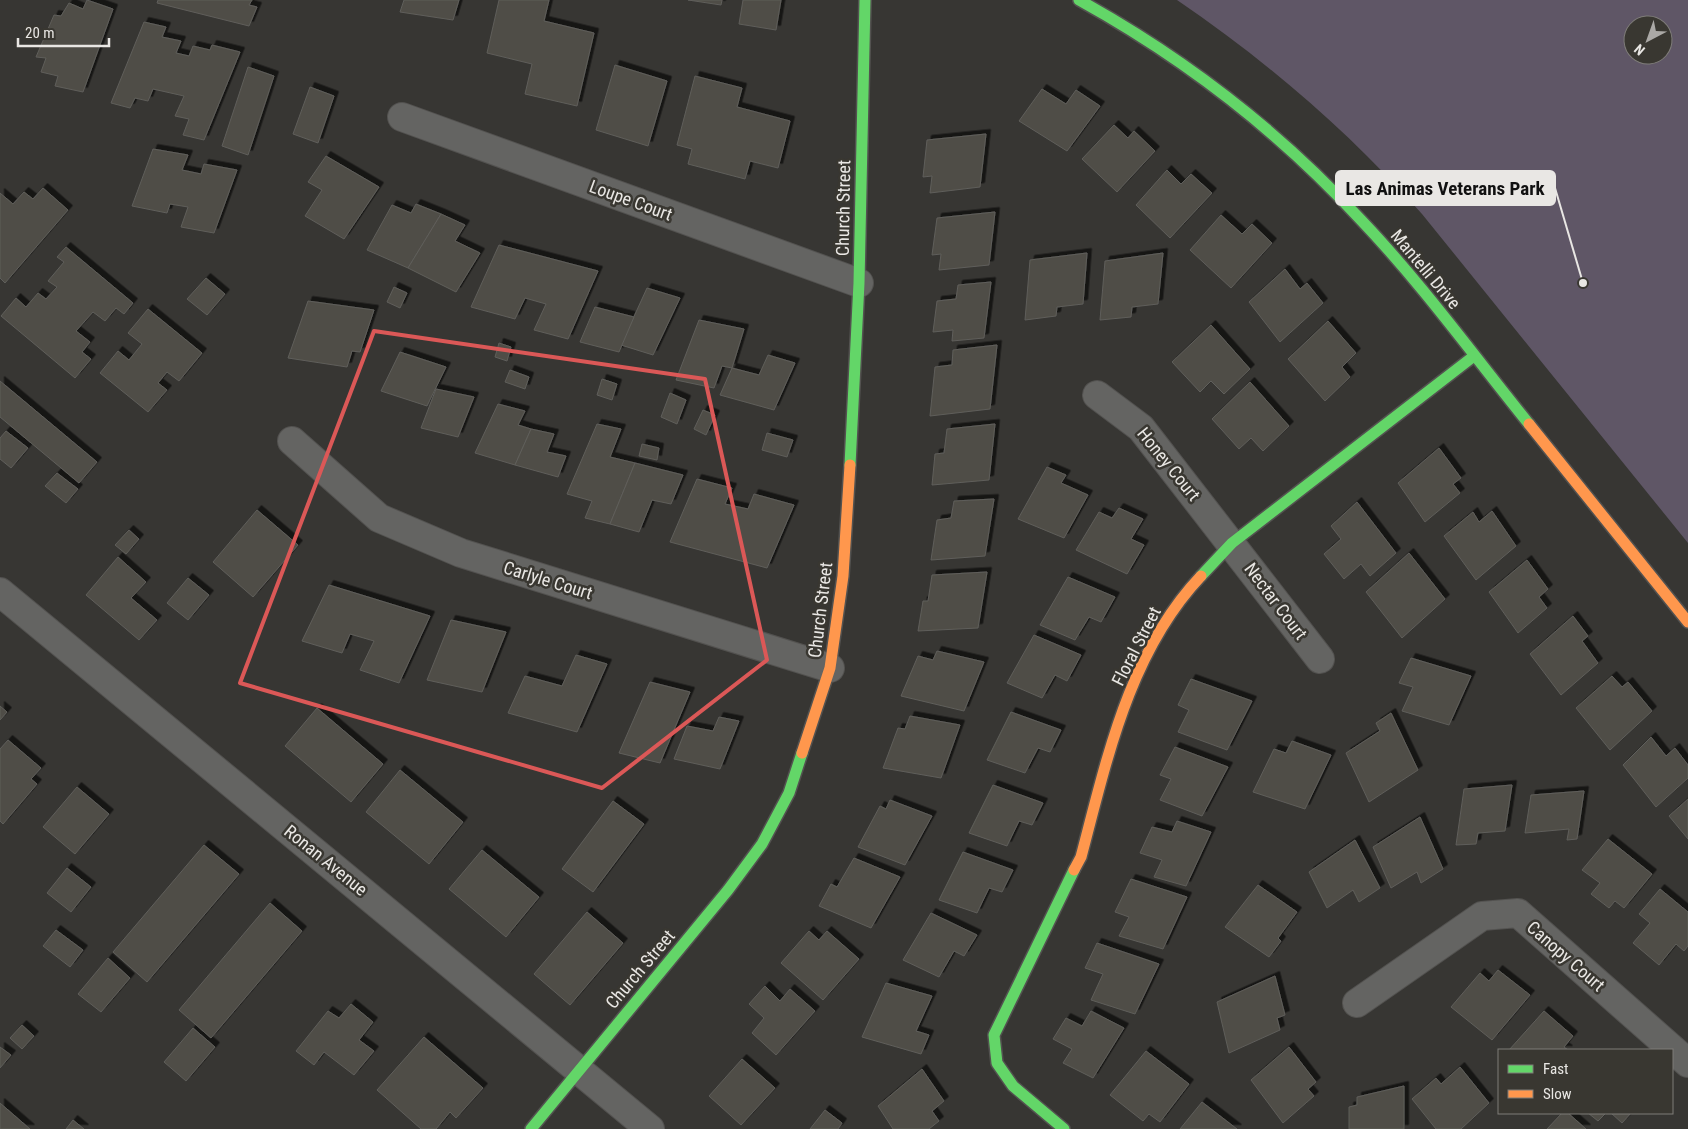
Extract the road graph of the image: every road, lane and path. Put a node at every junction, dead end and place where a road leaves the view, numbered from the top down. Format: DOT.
graph roads {
  1 [pos="865,0"];
  2 [pos="1079,0"];
  3 [pos="402,117"];
  4 [pos="859,283"];
  5 [pos="1474,356"];
  6 [pos="1098,395"];
  7 [pos="292,441"];
  8 [pos="1232,543"];
  9 [pos="0,592"];
  10 [pos="1688,622"];
  11 [pos="1320,659"];
  12 [pos="830,668"];
  13 [pos="1357,1002"];
  14 [pos="1672,1049"];
  15 [pos="1673,1050"];
  16 [pos="1688,1063"];
  17 [pos="580,1069"];
  18 [pos="531,1129"];
  19 [pos="650,1129"];
  20 [pos="1064,1129"];
  1 -- 4 [label="street, Church Street"];
  2 -- 5 [label="street, Mantelli Drive"];
  3 -- 4 [label="street, Loupe Court"];
  4 -- 12 [label="street, Church Street"];
  5 -- 8 [label="street, Floral Street"];
  5 -- 10 [label="street, Mantelli Drive"];
  6 -- 8 [label="street, Honey Court"];
  7 -- 12 [label="street, Carlyle Court"];
  8 -- 11 [label="street, Nectar Court"];
  8 -- 20 [label="street, Floral Street"];
  9 -- 17 [label="street, Ronan Avenue"];
  12 -- 17 [label="street, Church Street"];
  13 -- 14 [label="street, Canopy Court"];
  15 -- 16 [label="street, Canopy Court"];
  17 -- 18 [label="street, Church Street"];
  17 -- 19 [label="street, Ronan Avenue"];
}
